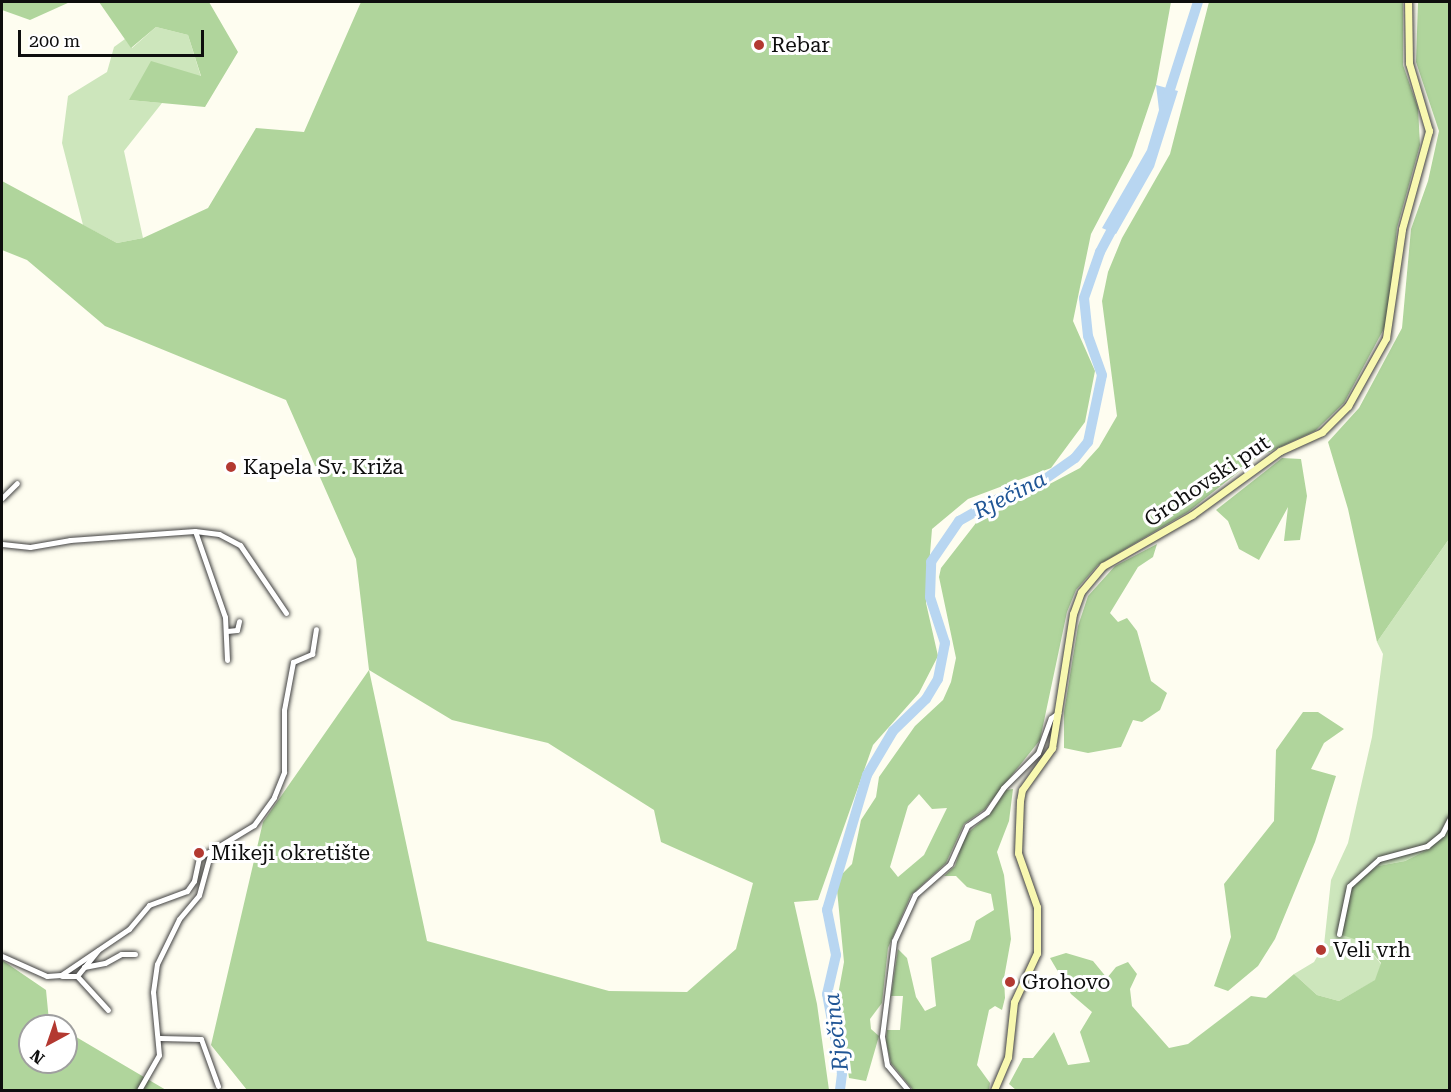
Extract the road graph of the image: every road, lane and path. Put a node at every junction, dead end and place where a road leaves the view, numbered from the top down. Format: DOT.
graph roads {
  1 [pos="1408,2"];
  2 [pos="16,483"];
  3 [pos="2,498"];
  4 [pos="195,531"];
  5 [pos="2,544"];
  6 [pos="286,613"];
  7 [pos="239,621"];
  8 [pos="316,629"];
  9 [pos="227,632"];
  10 [pos="227,660"];
  11 [pos="1058,714"];
  12 [pos="1449,818"];
  13 [pos="211,851"];
  14 [pos="1338,934"];
  15 [pos="99,948"];
  16 [pos="135,954"];
  17 [pos="2,956"];
  18 [pos="84,967"];
  19 [pos="61,975"];
  20 [pos="77,976"];
  21 [pos="108,1010"];
  22 [pos="160,1038"];
  23 [pos="218,1086"];
  24 [pos="139,1090"];
  25 [pos="908,1090"];
  26 [pos="994,1090"];
  1 -- 11 [label="main road, Grohovski put"];
  2 -- 3 [label="street"];
  4 -- 5 [label="street"];
  4 -- 6 [label="street"];
  4 -- 9 [label="street"];
  7 -- 9 [label="street"];
  8 -- 13 [label="street"];
  9 -- 10 [label="street"];
  11 -- 25 [label="street"];
  11 -- 26 [label="main road, Grohovski put"];
  12 -- 14 [label="street"];
  13 -- 15 [label="street"];
  13 -- 22 [label="street"];
  15 -- 18 [label="street"];
  15 -- 19 [label="street"];
  16 -- 18 [label="street"];
  17 -- 19 [label="street"];
  18 -- 20 [label="street"];
  19 -- 20 [label="street"];
  20 -- 21 [label="street"];
  22 -- 23 [label="street"];
  22 -- 24 [label="street"];
}
